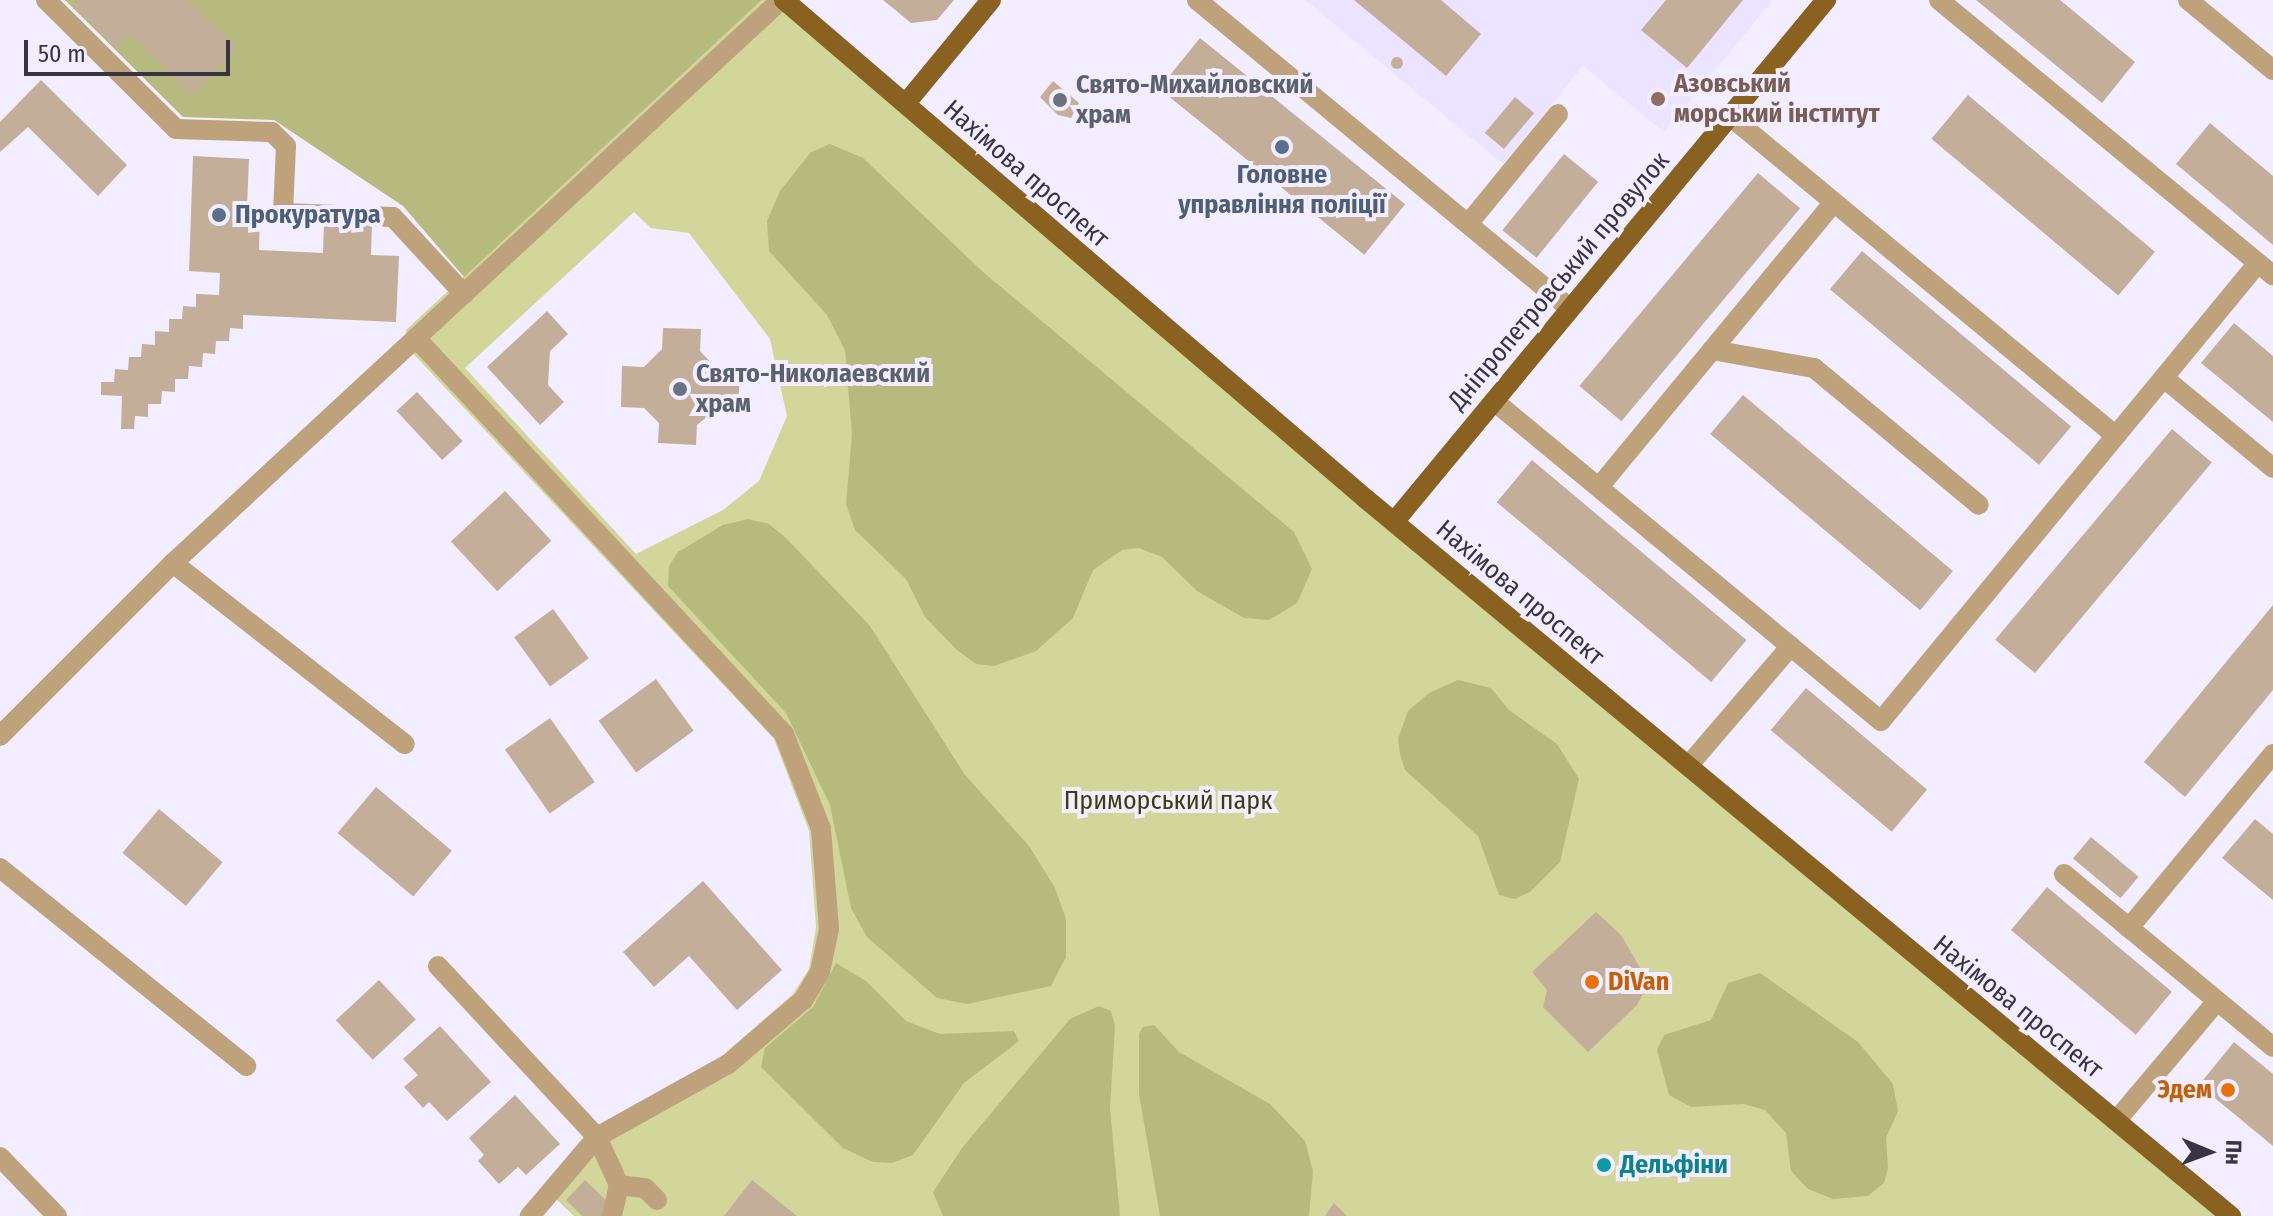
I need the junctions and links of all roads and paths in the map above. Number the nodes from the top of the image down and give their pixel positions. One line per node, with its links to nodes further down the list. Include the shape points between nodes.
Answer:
1 (46, 0): 15 (street, via 176,129 272,132 286,146 283,213 393,217)
2 (782, 0): 9 (main road, Нахімова проспект); 15 (street)
3 (991, 0): 9 (main road)
4 (1197, 0): 13 (street)
5 (1826, 0): 11 (main road, Дніпропетровський провулок)
6 (1939, 0): 14 (street)
7 (2188, 0): 8 (street)
8 (2273, 70)
9 (907, 102): 25 (main road, Нахімова проспект, via 1015,202)
10 (1558, 114): 13 (street)
11 (1730, 116): 12 (street); 16 (main road, Дніпропетровський провулок)
12 (1834, 202): 18 (street); 21 (street)
13 (1468, 224): 16 (street)
14 (2266, 269): 19 (street)
15 (464, 294): 17 (street)
16 (1570, 309): 20 (main road, Дніпропетровський провулок)
17 (416, 338): 26 (street); 40 (street, via 784,734 821,829 829,929 820,972 803,1000 728,1064)
18 (1712, 350): 23 (street); 24 (street, via 1814,368)
19 (2164, 378): 21 (street); 22 (street)
20 (1494, 401): 23 (street); 25 (main road, Дніпропетровський провулок)
21 (2116, 436): 27 (street, via 1881,721)
22 (2273, 468)
23 (1599, 487): 27 (street)
24 (1979, 505)
25 (1394, 522): 30 (main road, Нахімова проспект)
26 (173, 563): 28 (street); 29 (street)
27 (1791, 646): 30 (street)
28 (0, 736)
29 (405, 744)
30 (1688, 766): 39 (main road, Нахімова проспект)
31 (2269, 768): 34 (street)
32 (0, 868): 38 (street)
33 (2064, 874): 34 (street)
34 (2129, 928): 36 (street)
35 (438, 966): 40 (street)
36 (2217, 1001): 37 (street); 39 (street)
37 (2273, 1047)
38 (246, 1066)
39 (2116, 1121): 47 (main road, Нахімова проспект)
40 (597, 1137): 42 (street); 45 (street)
41 (0, 1157): 44 (street)
42 (619, 1185): 43 (street, via 645,1188); 46 (street)
43 (657, 1200)
44 (57, 1216)
45 (530, 1216)
46 (612, 1216)
47 (2231, 1216)

